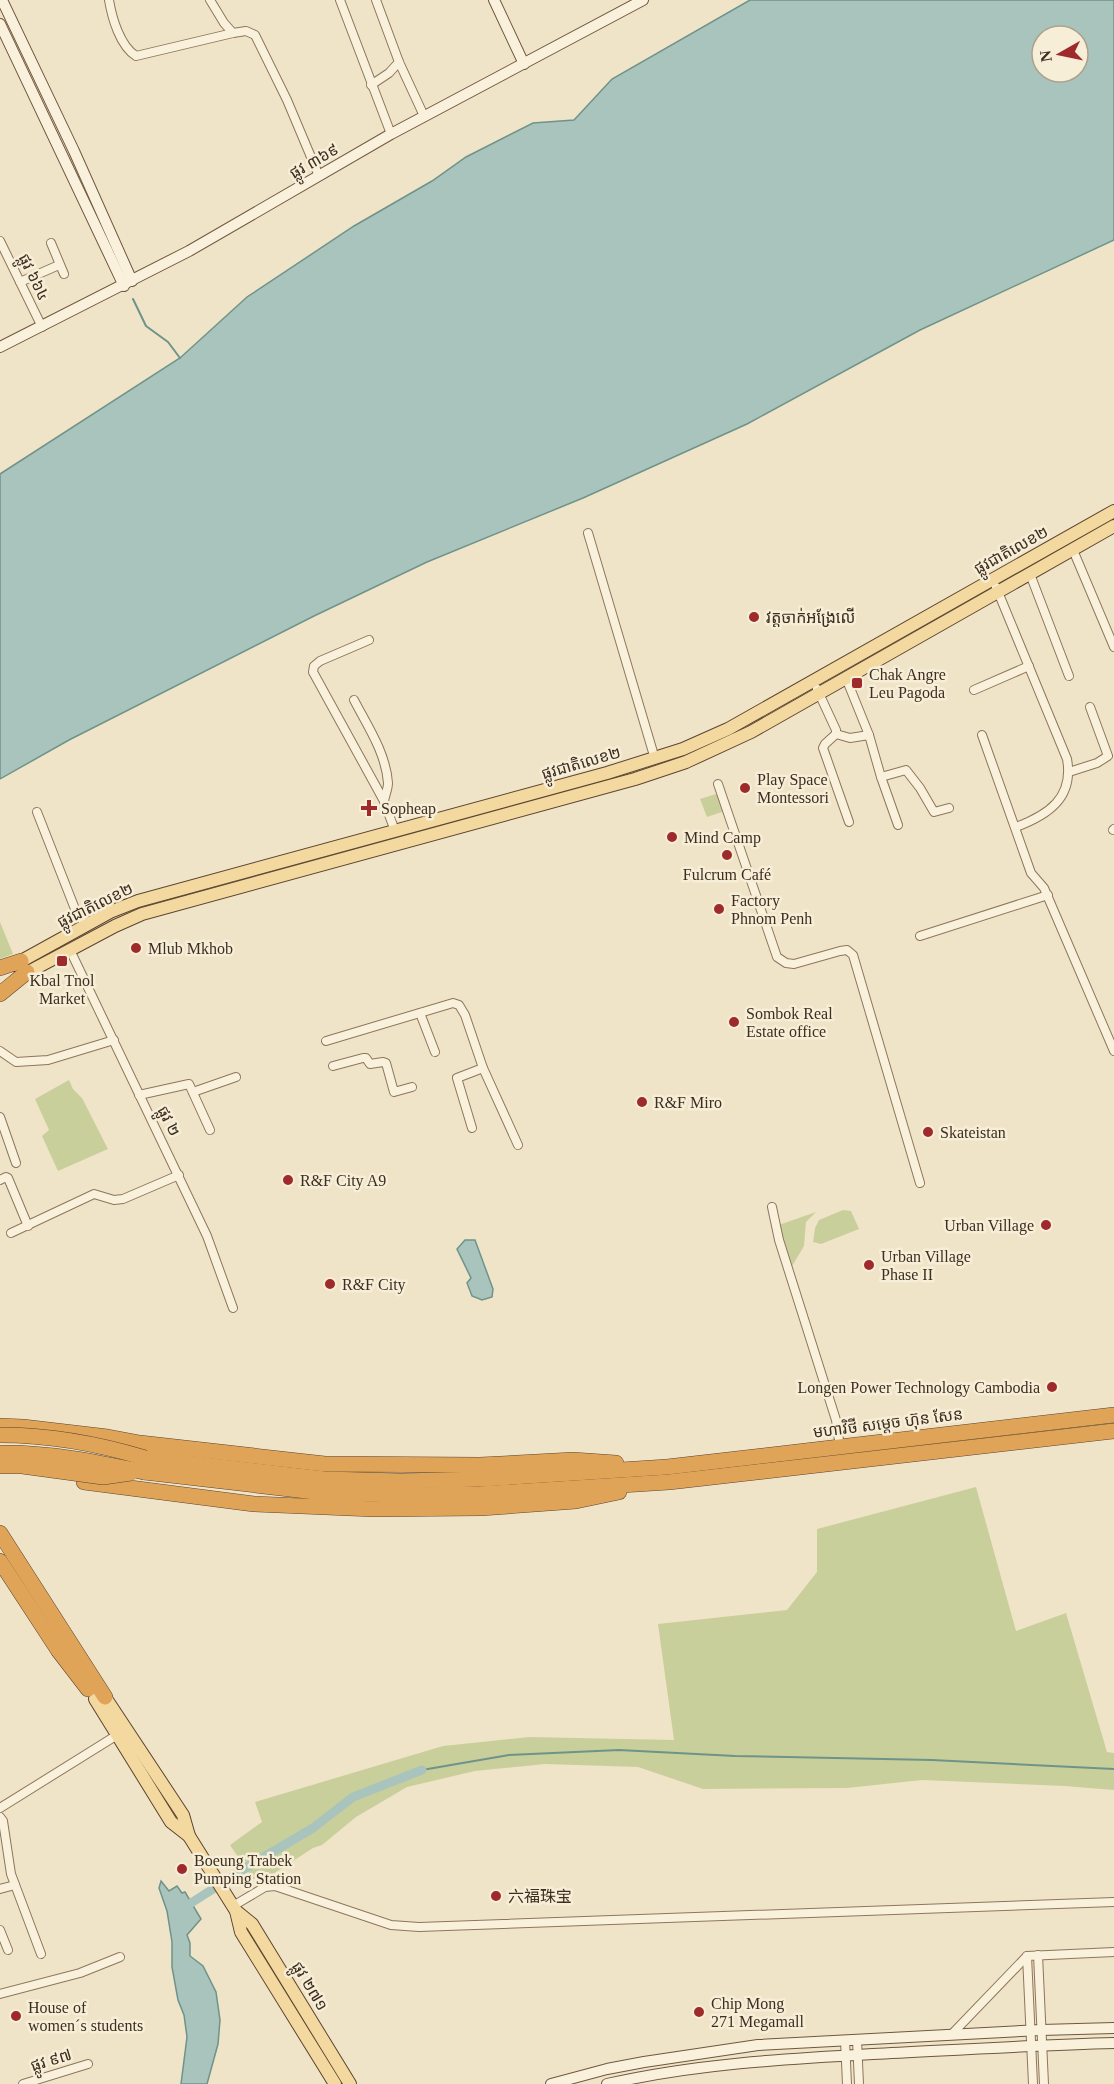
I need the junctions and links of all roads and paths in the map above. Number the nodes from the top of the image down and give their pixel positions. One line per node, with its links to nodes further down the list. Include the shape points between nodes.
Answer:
1 (3, 0): 21 (street, via 74,151)
2 (109, 0): 9 (street, via 125,45 135,56)
3 (210, 0): 9 (street)
4 (340, 0): 12 (street)
5 (376, 0): 10 (street)
6 (494, 0): 11 (street)
7 (643, 0): 11 (street, ផ្លូវ ៣៦៩)
8 (0, 24): 21 (street)
9 (233, 33): 15 (street, via 246,31 255,35)
10 (399, 63): 12 (street); 13 (street)
11 (524, 64): 13 (street, ផ្លូវ ៣៦៩)
12 (371, 85): 14 (street)
13 (424, 116): 14 (street, ផ្លូវ ៣៦៩)
14 (391, 134): 15 (street, ផ្លូវ ៣៦៩)
15 (319, 176): 21 (street, ផ្លូវ ៣៦៩)
16 (51, 243): 18 (street)
17 (1, 247): 20 (street, ផ្លូវ ៦៦៤)
18 (59, 265): 19 (street); 20 (street)
19 (64, 274)
20 (20, 282): 22 (street, ផ្លូវ ៦៦៤)
21 (128, 283): 22 (street, ផ្លូវ ៣៦៩)
22 (42, 327): 23 (street, ផ្លូវ ៣៦៩)
23 (0, 347)
24 (1114, 511): 29 (main road, ផ្លូវជាតិលេខ២)
25 (1114, 526): 27 (main road, ផ្លូវជាតិលេខ២)
26 (588, 533): 44 (street)
27 (1073, 550): 28 (main road, ផ្លូវជាតិលេខ២); 32 (street)
28 (1030, 574): 30 (main road, ផ្លូវជាតិលេខ២); 34 (street)
29 (992, 580): 30 (street); 36 (main road, ផ្លូវជាតិលេខ២)
30 (998, 591): 33 (street); 35 (main road, ផ្លូវជាតិលេខ២)
31 (369, 640): 49 (street, via 320,661 313,672)
32 (1114, 647)
33 (1029, 666): 37 (street); 45 (street)
34 (1069, 676)
35 (846, 678): 38 (main road, ផ្លូវជាតិលេខ២); 42 (street)
36 (813, 681): 38 (street); 44 (main road, ផ្លូវជាតិលេខ២, via 728,729)
37 (974, 690)
38 (819, 693): 41 (street); 47 (main road, ផ្លូវជាតិលេខ២, via 708,753 659,771)
39 (354, 700): 49 (street, via 385,767 388,785)
40 (1090, 707): 45 (street, via 1108,756)
41 (836, 734): 42 (street, via 850,738); 53 (street, via 824,748)
42 (869, 735): 46 (street)
43 (982, 735): 55 (street)
44 (655, 759): 47 (main road, ផ្លូវជាតិលេខ២)
45 (1069, 772): 55 (street, via 1061,797 1049,812)
46 (881, 777): 50 (street, via 906,770 934,812); 54 (street)
47 (609, 779): 52 (main road, ផ្លូវជាតិលេខ២)
48 (718, 784): 85 (street, via 777,957 794,964 840,951 847,950 853,955)
49 (384, 801): 56 (street)
50 (949, 808)
51 (37, 812): 58 (street, via 75,909)
52 (469, 818): 56 (main road, ផ្លូវជាតិលេខ២); 60 (main road, ផ្លូវជាតិលេខ២, via 142,914)
53 (849, 822)
54 (898, 825)
55 (1016, 827): 57 (street, via 1031,873)
56 (395, 831): 58 (main road, ផ្លូវជាតិលេខ២, via 138,901)
57 (1048, 896): 59 (street); 70 (street)
58 (87, 926): 61 (main road, ផ្លូវជាតិលេខ២)
59 (920, 936)
60 (70, 950): 61 (main road, ផ្លូវជាតិលេខ២); 67 (street, ផ្លូវ ២)
61 (24, 967): 62 (highway); 63 (main road); 64 (main road); 65 (highway)
62 (0, 968)
63 (0, 973)
64 (0, 988)
65 (0, 994)
66 (420, 1013): 68 (street); 71 (street); 73 (street, via 453,1003 459,1005)
67 (114, 1040): 69 (street, via 48,1060 16,1062); 77 (street, ផ្លូវ ២)
68 (326, 1041)
69 (0, 1051)
70 (1114, 1051)
71 (435, 1052)
72 (333, 1066): 75 (street, via 366,1058 370,1064 383,1062 394,1092)
73 (483, 1068): 79 (street, via 457,1077); 81 (street)
74 (236, 1077): 76 (street)
75 (412, 1087)
76 (193, 1092): 77 (street, via 189,1084); 80 (street)
77 (139, 1095): 83 (street, ផ្លូវ ២)
78 (0, 1117): 82 (street)
79 (472, 1128)
80 (210, 1130)
81 (518, 1144)
82 (16, 1163)
83 (179, 1175): 87 (street, via 123,1199 94,1194); 89 (street, ផ្លូវ ២)
84 (0, 1180): 87 (street, via 8,1178)
85 (920, 1183)
86 (772, 1207): 95 (street, via 836,1420)
87 (28, 1226): 88 (street)
88 (11, 1233)
89 (233, 1308)
90 (1114, 1415): 95 (highway, មហាវិថី សម្តេច ហ៊ុន សែន)
91 (0, 1426): 99 (highway, via 101,1436)
92 (1114, 1431): 101 (highway, មហាវិថី សម្តេច ហ៊ុន សែន)
93 (0, 1435): 99 (highway, bridge, via 106,1446)
94 (0, 1443): 99 (highway, bridge)
95 (840, 1447): 101 (highway, មហាវិថី សម្តេច ហ៊ុន សែន)
96 (0, 1453): 99 (highway, bridge)
97 (0, 1459): 99 (highway, via 104,1471)
98 (0, 1466): 99 (highway, bridge, via 103,1477)
99 (140, 1468): 100 (highway); 102 (highway, via 300,1462 480,1466); 103 (highway)
100 (0, 1474)
101 (668, 1474): 102 (highway); 102 (highway, via 573,1460)
102 (539, 1483): 103 (highway, via 401,1481); 103 (highway, via 402,1510)
103 (298, 1491)
104 (0, 1533): 108 (highway)
105 (0, 1548): 107 (highway, via 64,1645)
106 (0, 1561): 107 (highway, via 58,1650)
107 (79, 1675): 108 (highway)
108 (100, 1698): 109 (main road, ផ្លូវ ២៧១)
109 (121, 1732): 110 (street); 115 (main road, ផ្លូវ ២៧១, via 183,1815 189,1836)
110 (0, 1808)
111 (0, 1817): 112 (street)
112 (15, 1885): 113 (street); 119 (street)
113 (0, 1889)
114 (1114, 1902): 115 (street, via 419,1927 391,1925 274,1886 265,1887)
115 (233, 1906): 138 (main road, ផ្លូវ ២៧១, via 241,1932); 139 (main road, ផ្លូវ ២៧១, via 252,1924)
116 (0, 1930): 117 (street)
117 (8, 1950)
118 (1114, 1952): 120 (street)
119 (41, 1954)
120 (1038, 1955): 121 (street); 125 (street)
121 (1027, 1956): 126 (street); 127 (street)
122 (120, 1957): 123 (street, via 80,1973)
123 (0, 1994)
124 (1114, 2028): 125 (street)
125 (1041, 2030): 126 (street); 131 (street)
126 (1029, 2031): 127 (street); 131 (street)
127 (951, 2035): 129 (street)
128 (845, 2040): 129 (street); 133 (street); 134 (street, via 758,2045)
129 (857, 2040): 132 (street)
130 (1114, 2043): 131 (street)
131 (1036, 2046): 132 (street); 144 (street); 145 (street)
132 (858, 2055): 133 (street); 143 (street)
133 (845, 2056): 136 (street, via 760,2060); 142 (street)
134 (644, 2062): 136 (street); 140 (street)
135 (88, 2064): 137 (street, ផ្លូវ ៩៧)
136 (646, 2076): 141 (street)
137 (23, 2084)
138 (335, 2084)
139 (350, 2084)
140 (551, 2084)
141 (608, 2084)
142 (847, 2084)
143 (860, 2084)
144 (1033, 2084)
145 (1044, 2084)

